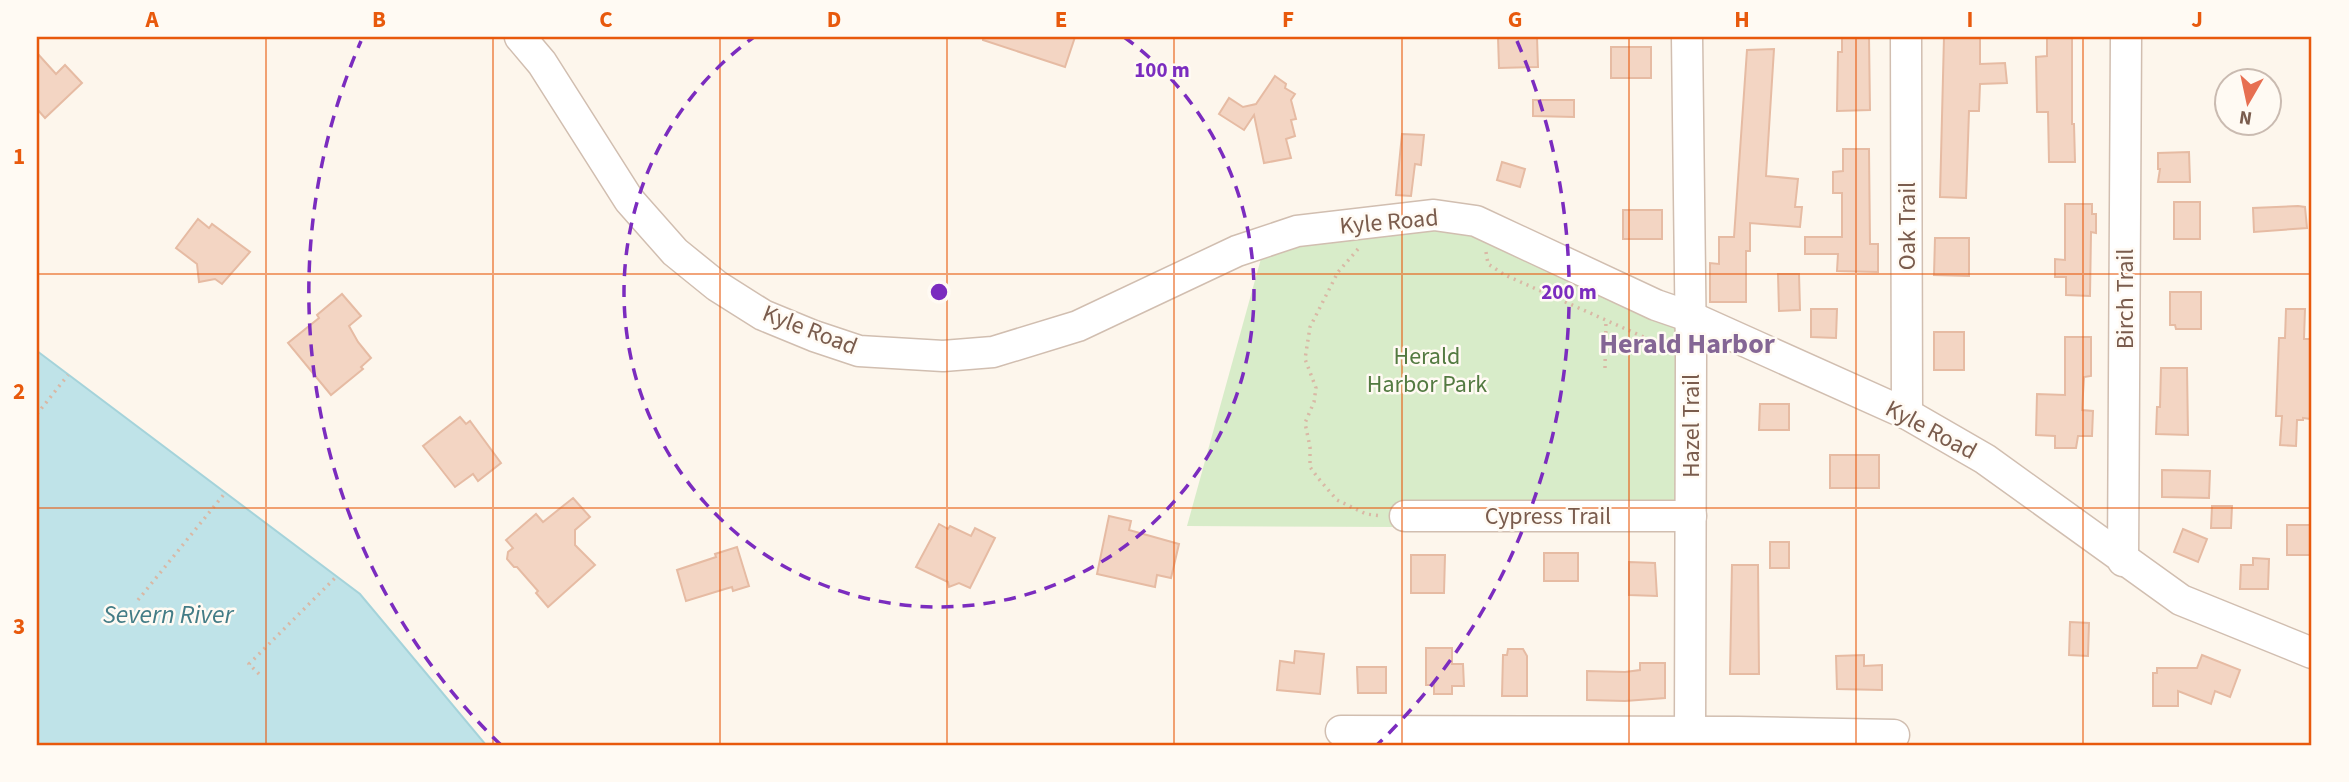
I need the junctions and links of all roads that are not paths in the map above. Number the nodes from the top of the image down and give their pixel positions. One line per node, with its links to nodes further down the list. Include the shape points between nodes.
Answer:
1 (520, 37): 5 (street, Kyle Road, via 629,200 675,252 763,315 859,351 943,356 993,352 1077,326 1237,251 1297,231 1434,215 1476,221)
2 (1687, 37): 5 (street, Hazel Trail)
3 (1906, 37): 6 (street, Oak Trail)
4 (2126, 37): 9 (street, Birch Trail)
5 (1691, 317): 6 (street, Kyle Road); 8 (street, Hazel Trail)
6 (1907, 414): 9 (street, Kyle Road, via 1985,459)
7 (1405, 516): 8 (street, Cypress Trail)
8 (1691, 516): 12 (street, Hazel Trail)
9 (2123, 561): 10 (street, Kyle Road, via 2181,600)
10 (2312, 653)
11 (1341, 731): 12 (street)
12 (1690, 732): 13 (street)
13 (1894, 735)

